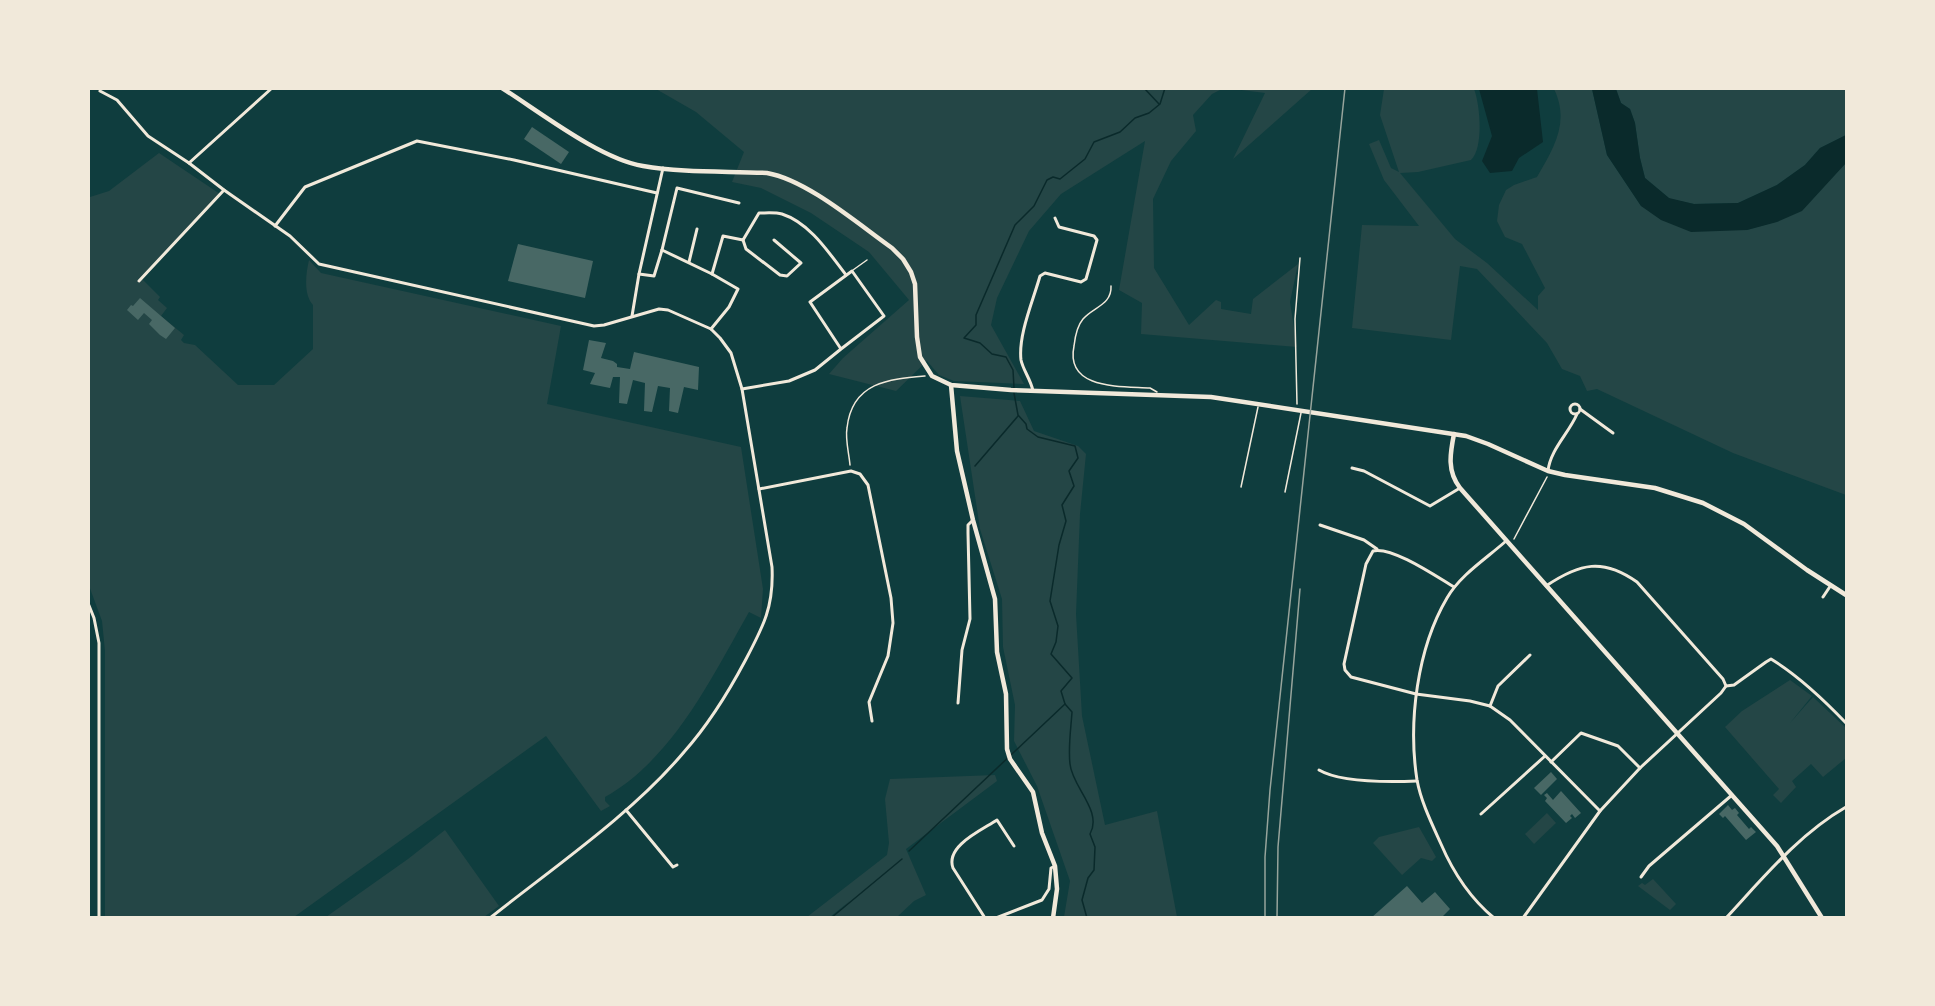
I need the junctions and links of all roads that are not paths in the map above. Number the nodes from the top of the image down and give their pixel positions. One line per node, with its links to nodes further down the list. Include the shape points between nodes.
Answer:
1 (272, 88): 4 (street)
2 (502, 88): 5 (street, via 594,147 630,163)
3 (100, 91): 4 (street, via 117,100 148,136)
4 (189, 163): 6 (street)
5 (663, 168): 7 (street); 26 (street, via 780,175 804,186 892,248 915,284 920,357 932,376)
6 (224, 190): 10 (street); 21 (street)
7 (657, 193): 10 (street, via 417,141 305,187); 18 (street)
8 (739, 203): 14 (street, via 677,188)
9 (1055, 218): 28 (street, via 1059,227 1097,240 1086,279 1081,282 1045,273 1040,276 1021,345 1022,363)
10 (275, 226): 23 (street, via 319,264 594,326)
11 (698, 230): 16 (street)
12 (743, 240): 13 (street, via 746,249 780,275 787,276 801,263); 19 (street, via 723,236); 20 (street, via 759,213 782,214 814,236)
13 (774, 240)
14 (662, 250): 16 (street); 18 (street, via 654,276)
15 (867, 260): 17 (lane)
16 (689, 262): 19 (street)
17 (852, 271): 20 (street); 25 (street, via 884,316)
18 (639, 274): 23 (street)
19 (712, 274): 24 (street, via 738,289)
20 (846, 275): 25 (street, via 810,302)
21 (139, 281)
22 (1112, 286): 29 (lane, via 1105,304 1078,326 1072,352 1075,363 1088,381 1150,388)
23 (632, 316): 24 (street, via 668,310)
24 (711, 329): 27 (street, via 731,353)
25 (841, 349): 27 (street, via 815,370 789,381)
26 (951, 385): 28 (street); 42 (street, via 957,451)
27 (742, 389): 40 (street)
28 (1033, 391): 29 (street)
29 (1159, 395): 30 (street)
30 (1259, 403): 32 (street); 38 (lane)
31 (1580, 409): 33 (street); 33 (street, via 1576,404 1570,407); 34 (street)
32 (1299, 412): 35 (street); 41 (lane)
33 (1577, 414): 37 (street, via 1549,462)
34 (1613, 433)
35 (1454, 434): 37 (street, via 1488,444); 39 (street, via 1450,465)
36 (1352, 468): 39 (street, via 1430,506)
37 (1548, 471): 46 (street, via 1655,488 1704,503 1744,524)
38 (1241, 487)
39 (1460, 488): 44 (street)
40 (759, 489): 57 (street, via 851,471 860,474 868,485 893,622 888,656 869,702); 67 (street, via 772,567 770,604 764,625 708,722 685,752)
41 (1286, 492)
42 (973, 520): 55 (street, via 968,525 970,619 962,650); 73 (street, via 995,599 997,652 1006,694 1007,749 1033,792 1042,833)
43 (1320, 525): 45 (street, via 1364,540)
44 (1506, 541): 47 (street); 48 (street)
45 (1377, 549): 48 (street, via 1411,562); 54 (street, via 1366,564 1345,670 1351,677)
46 (1831, 585): 49 (street); 50 (street)
47 (1546, 586): 53 (street, via 1582,568 1621,571 1637,582); 59 (street)
48 (1454, 587): 54 (street, via 1426,648)
49 (1846, 595)
50 (1823, 597)
51 (88, 603): 75 (street, via 99,643)
52 (1530, 655): 56 (street, via 1498,686)
53 (1726, 686): 58 (street, via 1734,685 1771,659); 59 (street)
54 (1416, 694): 56 (street); 64 (street)
55 (958, 703)
56 (1490, 706): 60 (street, via 1510,720)
57 (872, 721)
58 (1846, 723)
59 (1677, 734): 62 (street); 65 (street)
60 (1545, 756): 61 (street); 69 (street)
61 (1551, 762): 62 (street, via 1581,733 1618,746); 68 (street)
62 (1640, 768): 68 (street)
63 (1319, 770): 64 (street, via 1328,776)
64 (1417, 781): 80 (street, via 1446,858 1467,891)
65 (1732, 795): 71 (street); 74 (street)
66 (1846, 807): 71 (street)
67 (626, 810): 72 (street, via 673,867); 76 (street)
68 (1600, 811): 81 (street)
69 (1481, 814)
70 (1014, 846): 77 (street, via 997,820 953,853 953,868)
71 (1784, 857): 82 (street); 83 (street)
72 (677, 865)
73 (1055, 866): 78 (street, via 1051,868 1048,893 1042,900); 79 (street, via 1058,889)
74 (1641, 877)
75 (99, 918)
76 (490, 918)
77 (984, 918)
78 (996, 918)
79 (1053, 918)
80 (1494, 918)
81 (1523, 918)
82 (1726, 918)
83 (1822, 918)

